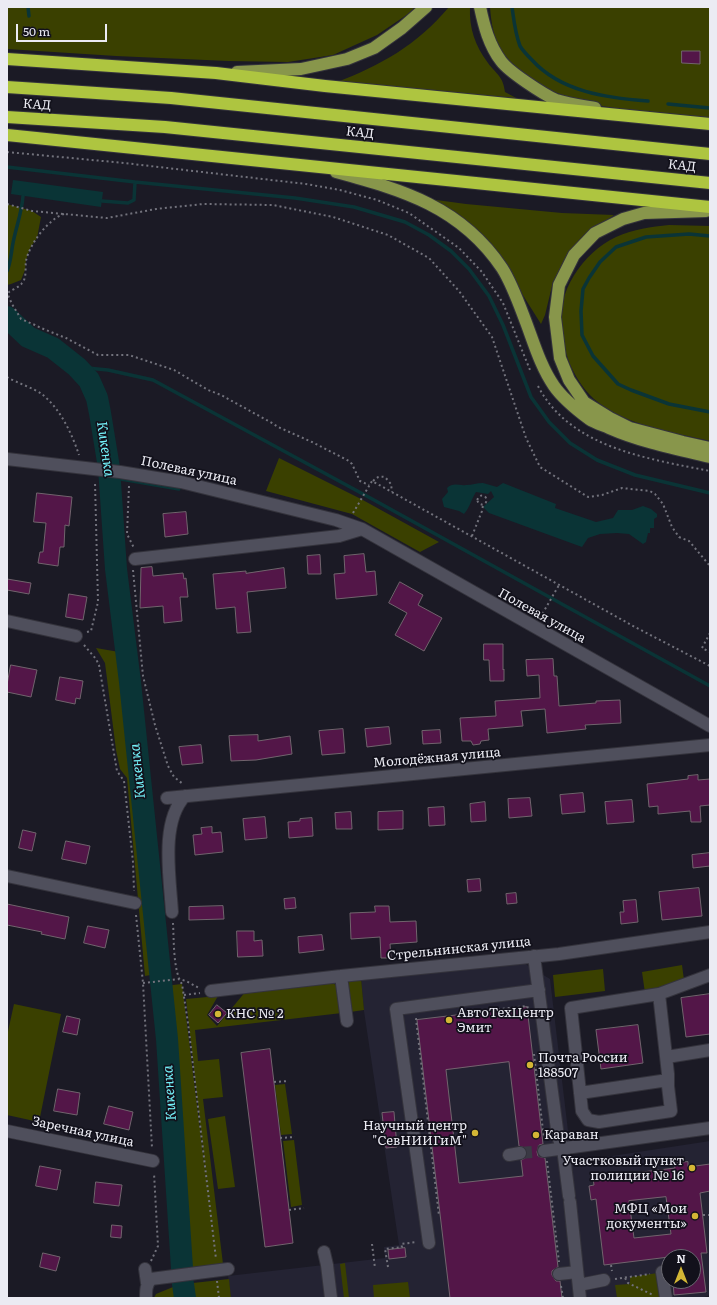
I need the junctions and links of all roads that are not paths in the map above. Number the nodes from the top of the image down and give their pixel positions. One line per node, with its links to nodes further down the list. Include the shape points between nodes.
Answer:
1 (426, 7): 4 (main road, via 374,48 347,59 301,69)
2 (480, 7): 6 (main road, via 485,28 501,62 520,78 556,100)
3 (7, 59): 4 (highway)
4 (216, 73): 6 (highway, via 325,86)
5 (7, 87): 10 (highway, КАД, via 171,98)
6 (643, 116): 8 (highway)
7 (7, 117): 12 (highway, КАД, via 165,127)
8 (710, 124)
9 (7, 135): 11 (highway)
10 (710, 154)
11 (314, 166): 13 (highway); 16 (main road, via 360,178 427,202 457,220 485,245 503,269 554,387 591,421 646,442)
12 (710, 183)
13 (710, 207)
14 (710, 211): 15 (main road, via 644,213 623,219 595,233 574,255 558,285 555,317 560,358 569,380 584,402 630,428)
15 (710, 448)
16 (710, 457)
17 (7, 459): 18 (street, Полевая улица, via 93,471 120,472 180,482 336,520)
18 (362, 529): 19 (street, via 339,536); 22 (street, Полевая улица)
19 (135, 559)
20 (7, 621): 21 (street)
21 (81, 637)
22 (710, 726)
23 (709, 746): 24 (street, Молодёжная улица)
24 (185, 796): 25 (street, Молодёжная улица); 28 (street, via 173,817 169,835)
25 (168, 798)
26 (7, 876): 27 (street)
27 (135, 903)
28 (172, 912)
29 (710, 932): 30 (street, Стрельнинская улица)
30 (534, 956): 32 (street, Стрельнинская улица); 33 (street)
31 (710, 975): 35 (street)
32 (341, 976): 34 (street, Стрельнинская улица); 36 (street)
33 (539, 990): 43 (street, via 558,1136); 46 (street, via 396,1008)
34 (209, 991)
35 (659, 994): 38 (street); 40 (street, via 571,1008)
36 (347, 1021)
37 (710, 1050): 38 (street)
38 (666, 1057): 39 (street)
39 (668, 1080): 40 (street); 40 (street, via 671,1111 599,1122 588,1120 582,1110)
40 (580, 1093)
41 (7, 1131): 45 (street, Заречная улица)
42 (710, 1131): 43 (street)
43 (562, 1149): 44 (street); 50 (street)
44 (544, 1151)
45 (152, 1161)
46 (424, 1242)
47 (324, 1252): 55 (street)
48 (559, 1270): 50 (street)
49 (220, 1271): 54 (street, via 151,1277 146,1289)
50 (577, 1272): 53 (street)
51 (657, 1273): 57 (street)
52 (604, 1280): 53 (street)
53 (579, 1285): 56 (street)
54 (146, 1298)
55 (331, 1298)
56 (580, 1298)
57 (666, 1298)

